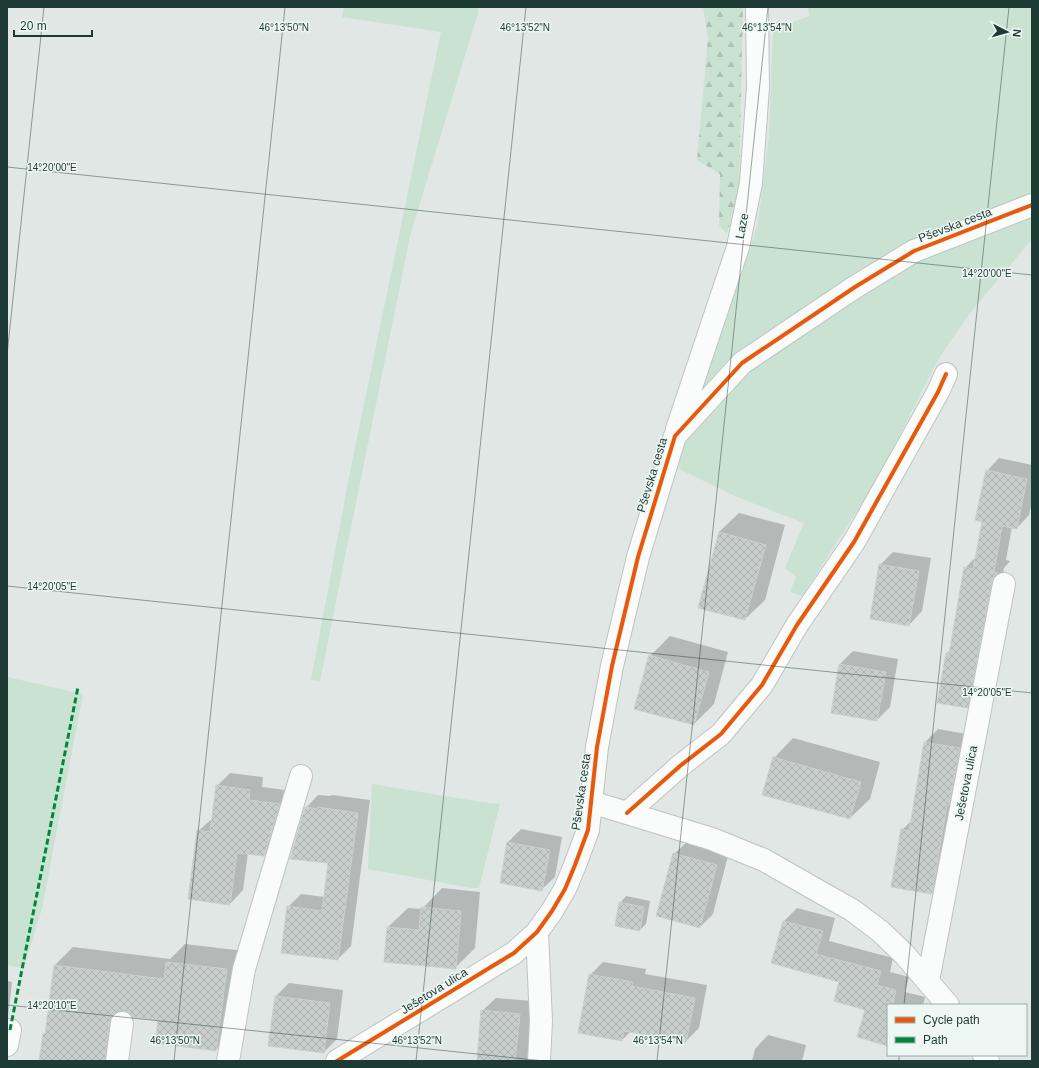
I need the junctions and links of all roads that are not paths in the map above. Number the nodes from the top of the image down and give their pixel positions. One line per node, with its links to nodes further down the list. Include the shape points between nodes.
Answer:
1 (757, 7): 4 (street, Laze, via 758,87 751,183 738,247)
2 (1032, 205): 4 (street, Pševska cesta, via 914,252 855,287 742,363)
3 (946, 374): 8 (street, via 854,542 762,684 721,734)
4 (675, 436): 7 (street, Pševska cesta, via 638,557 612,666 597,747)
5 (1004, 584): 10 (street, Ješetova ulica)
6 (301, 776): 14 (street, via 244,969)
7 (591, 802): 8 (street); 9 (street, Pševska cesta, via 588,830 575,866 565,889)
8 (627, 813): 10 (street, via 712,840 764,860 852,910 880,931)
9 (537, 932): 15 (street, Ješetova ulica, via 514,953); 16 (street, via 541,1021)
10 (928, 981): 11 (street)
11 (947, 1004)
12 (122, 1023): 13 (street)
13 (117, 1061)
14 (228, 1061)
15 (337, 1061)
16 (539, 1061)

